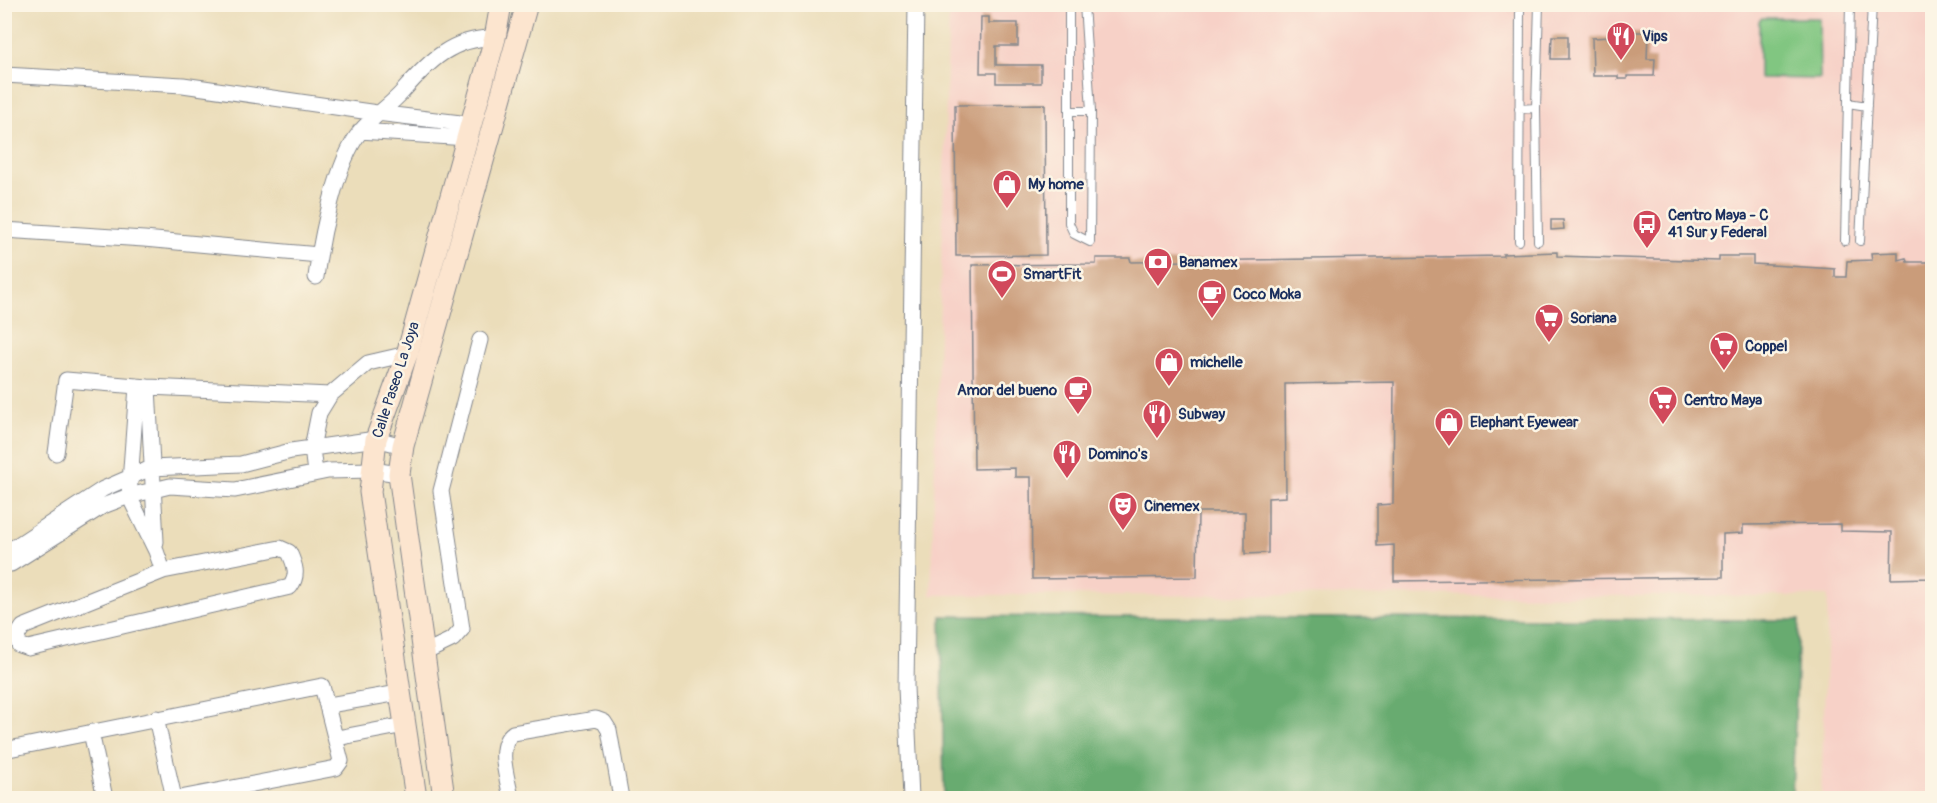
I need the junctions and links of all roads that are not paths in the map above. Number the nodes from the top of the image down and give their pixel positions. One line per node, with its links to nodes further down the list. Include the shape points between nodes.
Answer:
1 (501, 4): 10 (main road, Calle Paseo La Joya)
2 (527, 4): 33 (main road, Calle Paseo La Joya)
3 (916, 4): 61 (street, via 906,687)
4 (1069, 4): 16 (lane)
5 (1084, 4): 17 (lane)
6 (1520, 4): 15 (lane)
7 (1539, 4): 14 (lane)
8 (1850, 4): 12 (lane)
9 (1872, 4): 13 (lane)
10 (495, 38): 18 (street, via 456,44 434,58 394,101); 19 (main road, Calle Paseo La Joya)
11 (4, 75): 18 (street, via 183,85)
12 (1848, 104): 13 (lane); 24 (lane)
13 (1867, 106): 25 (lane)
14 (1536, 108): 15 (lane); 23 (lane)
15 (1519, 109): 22 (lane)
16 (1070, 111): 17 (lane); 17 (lane, via 1069,223 1074,234 1090,242)
17 (1091, 111)
18 (377, 113): 19 (street); 20 (street)
19 (468, 131): 20 (street); 29 (main road, Calle Paseo La Joya)
20 (360, 132): 26 (street, via 339,174)
21 (4, 230): 26 (street)
22 (1519, 241)
23 (1538, 241)
24 (1845, 241)
25 (1860, 241)
26 (319, 255): 27 (street)
27 (316, 277)
28 (480, 340): 46 (street, via 441,491 462,629 453,639)
29 (406, 354): 31 (street, via 368,363); 32 (main road, Calle Paseo La Joya)
30 (142, 387): 31 (street); 35 (street, via 66,380); 36 (street); 40 (street)
31 (330, 395): 34 (street, via 319,413)
32 (376, 439): 33 (street); 34 (street); 37 (main road, Calle Paseo La Joya)
33 (403, 446): 39 (main road, Calle Paseo La Joya)
34 (312, 447): 36 (street, via 241,464); 38 (street)
35 (56, 453)
36 (151, 468): 40 (street); 41 (street)
37 (372, 470): 38 (street); 39 (street); 47 (main road, Calle Paseo La Joya, via 370,492)
38 (315, 473): 41 (street, via 235,490 171,486)
39 (399, 474): 46 (main road, Calle Paseo La Joya)
40 (129, 478): 42 (street); 44 (street, via 103,489)
41 (151, 492): 42 (street); 43 (street)
42 (129, 496): 43 (street); 44 (street)
43 (156, 551): 45 (street)
44 (8, 556)
45 (163, 571): 45 (street, via 23,627 17,636 19,645 28,648 272,593 290,587 296,565 289,552 280,548)
46 (424, 652): 58 (main road, Calle Paseo La Joya)
47 (399, 693): 48 (street); 50 (main road, Calle Paseo La Joya)
48 (329, 705): 49 (street, via 325,690 319,685); 52 (street)
49 (156, 718): 51 (street); 55 (street)
50 (405, 725): 52 (street); 57 (main road, Calle Paseo La Joya)
51 (91, 732): 53 (street); 54 (street)
52 (337, 738): 56 (street, via 341,761 336,768)
53 (4, 750)
54 (105, 798)
55 (174, 798)
56 (180, 798)
57 (416, 798)
58 (444, 798)
59 (512, 798): 60 (street, via 503,746 506,738 596,719 609,730)
60 (621, 798)
61 (911, 798)

